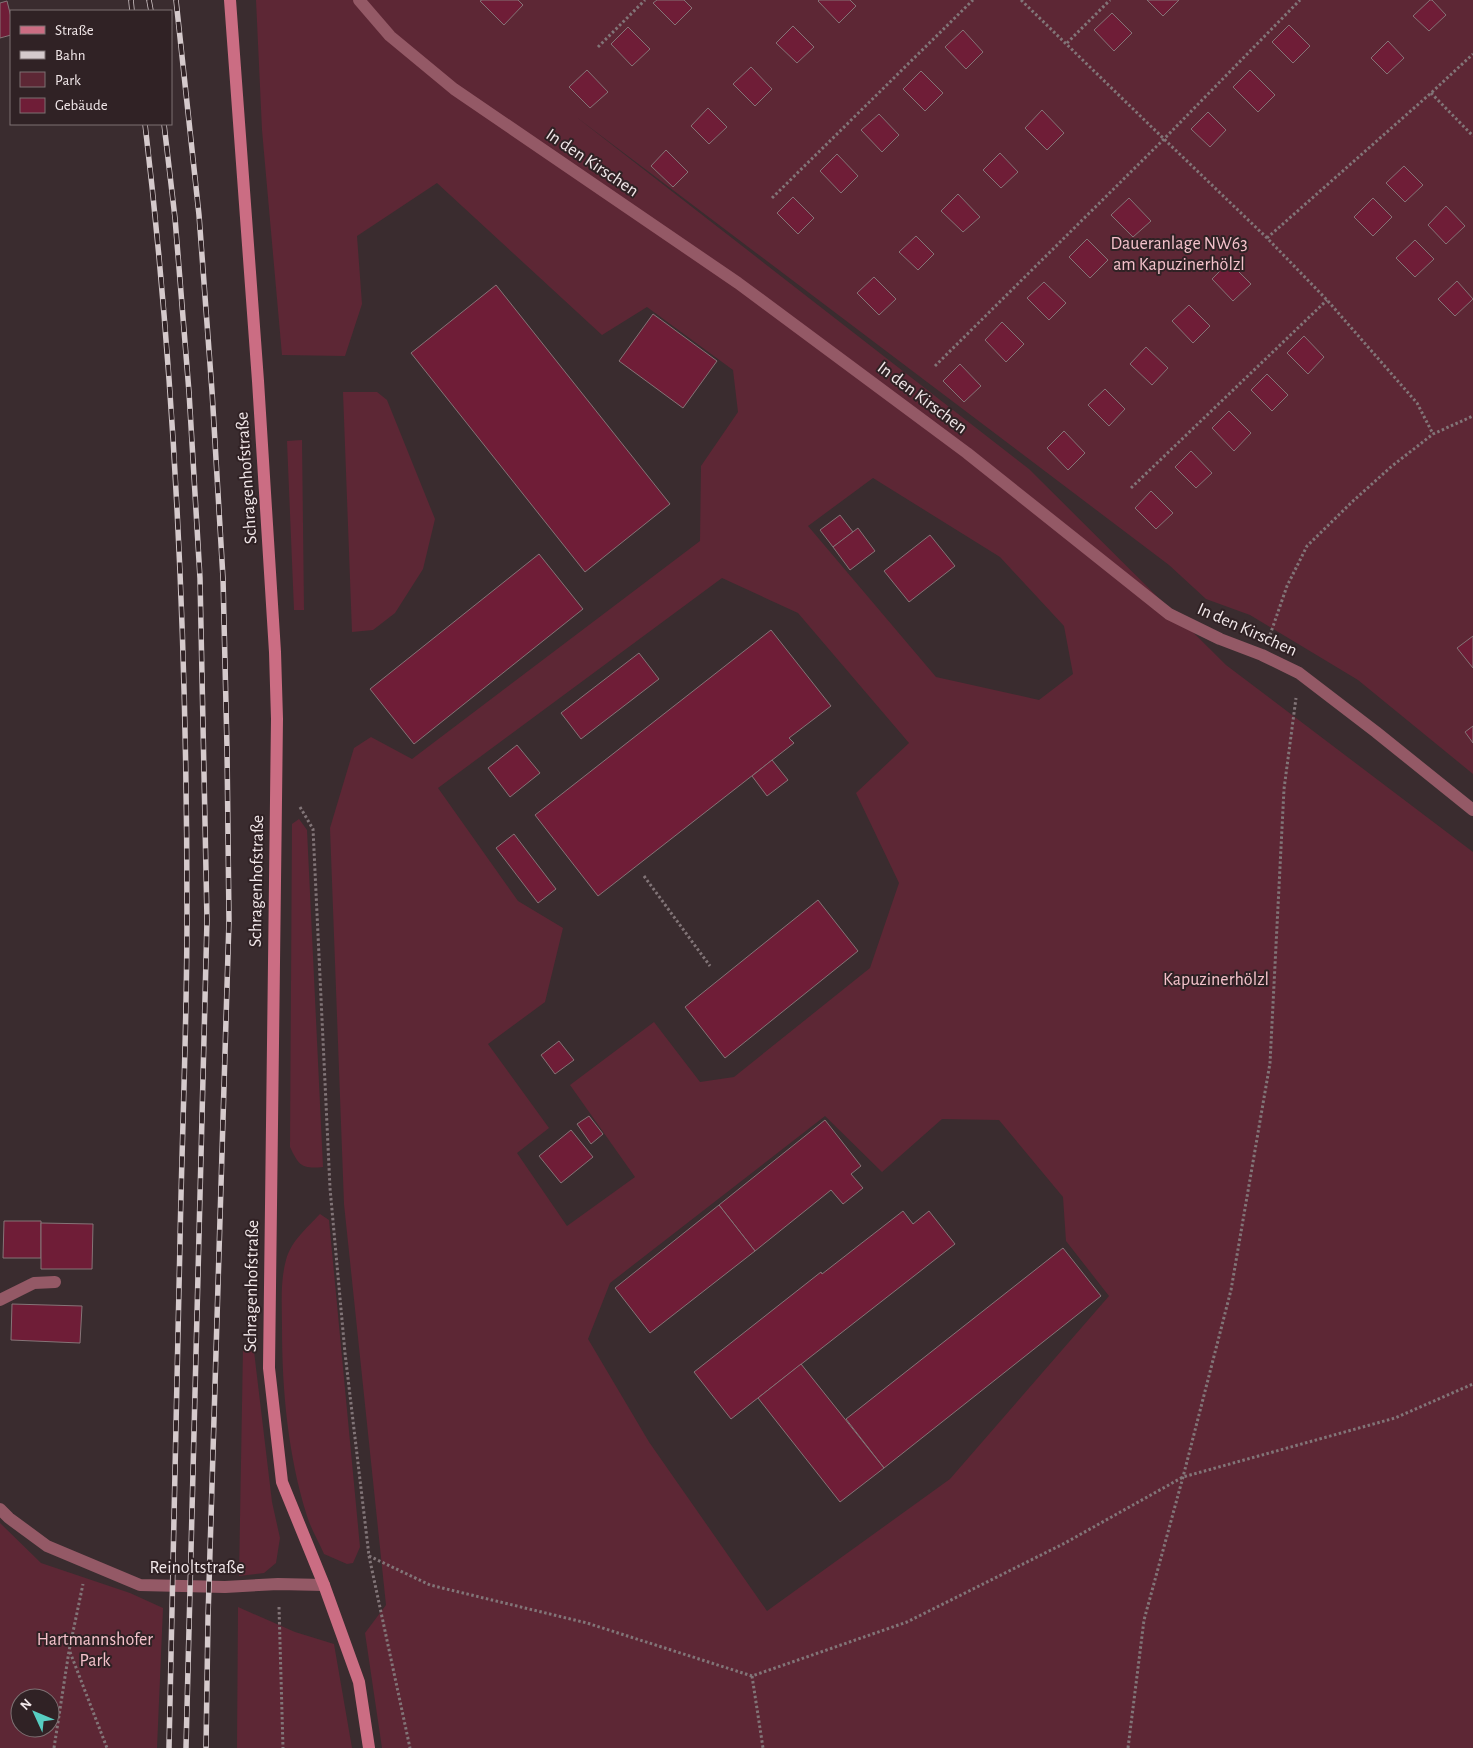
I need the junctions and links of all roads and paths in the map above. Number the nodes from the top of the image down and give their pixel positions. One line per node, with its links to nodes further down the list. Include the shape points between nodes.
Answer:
1 (230, 0): 35 (street, Schragenhofstraße, via 258,380 277,719 269,1368 282,1482)
2 (360, 0): 21 (street, In den Kirschen, via 390,36 454,89 738,284 966,453 1169,614)
3 (645, 0): 9 (path)
4 (973, 0): 14 (path)
5 (1022, 0): 8 (path)
6 (1110, 0): 8 (path)
7 (1300, 0): 13 (path)
8 (1067, 43): 13 (path)
9 (598, 47)
10 (1473, 54): 11 (path)
11 (1431, 93): 12 (path); 15 (path)
12 (1473, 136)
13 (1164, 140): 15 (path); 17 (path)
14 (772, 198)
15 (1267, 238): 16 (path)
16 (1327, 300): 19 (path, via 1417,402); 20 (path)
17 (935, 366)
18 (1473, 416): 19 (path)
19 (1433, 434): 21 (path, via 1392,466 1307,546 1286,586)
20 (1131, 488)
21 (1262, 655): 22 (street, In den Kirschen)
22 (1299, 673): 24 (street, In den Kirschen); 30 (path, via 1284,789 1270,1063 1231,1290)
23 (299, 805): 32 (path, via 313,829 330,1188)
24 (1473, 810)
25 (644, 876): 26 (path)
26 (710, 966)
27 (55, 1282): 28 (street, via 34,1284)
28 (0, 1300)
29 (1473, 1384): 30 (path, via 1396,1418)
30 (1183, 1478): 37 (path, via 1065,1543 907,1622); 44 (path, via 1144,1620)
31 (0, 1509): 33 (street, Reinoltstraße, via 48,1546)
32 (369, 1556): 37 (path, via 430,1585 587,1624); 42 (path)
33 (87, 1563): 34 (street, Reinoltstraße, via 140,1585 224,1587); 36 (path)
34 (278, 1584): 35 (street, Reinoltstraße); 40 (path)
35 (324, 1585): 41 (street, Schragenhofstraße, via 359,1682)
36 (69, 1651): 38 (path); 39 (path)
37 (752, 1676): 43 (path)
38 (54, 1748)
39 (106, 1748)
40 (283, 1748)
41 (369, 1748)
42 (410, 1748)
43 (764, 1748)
44 (1128, 1748)

